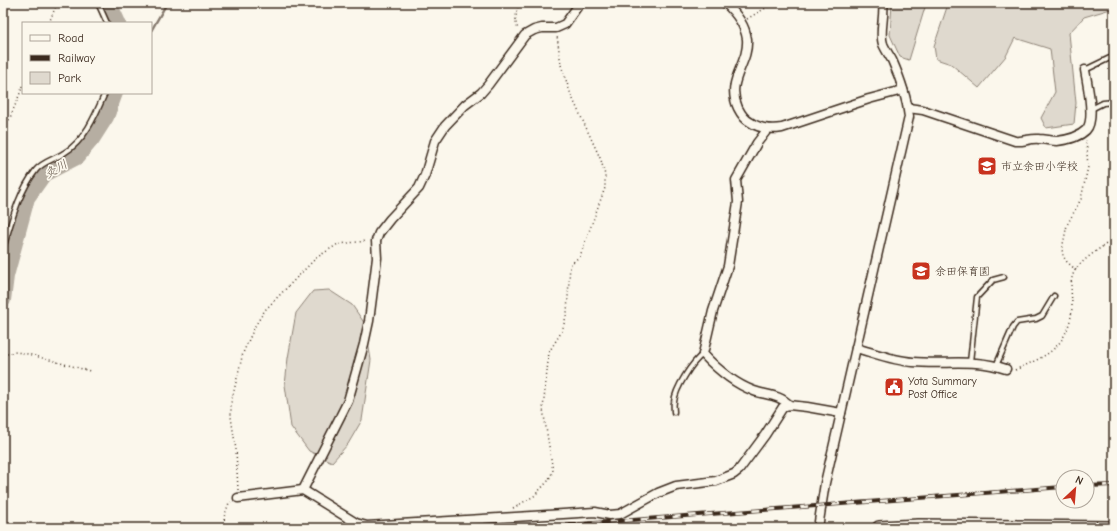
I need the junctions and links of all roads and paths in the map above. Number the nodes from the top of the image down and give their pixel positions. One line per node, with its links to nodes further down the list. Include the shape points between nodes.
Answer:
1 (57, 3): 8 (path)
2 (98, 3): 9 (lane)
3 (519, 3): 12 (path, via 516,21)
4 (580, 3): 11 (street, via 565,24)
5 (725, 3): 10 (street, via 735,12)
6 (774, 3): 10 (path)
7 (883, 3): 16 (street, via 883,43)
8 (49, 22)
9 (107, 22)
10 (740, 22): 21 (street, via 747,39 746,50 733,89 735,102 740,114 755,126)
11 (556, 28): 12 (street, via 534,30); 42 (path, via 561,65 571,95 601,160 605,188 580,256 570,265 567,313 562,331 549,352 543,410 553,471 548,481 534,496)
12 (525, 36): 25 (street, via 481,93 445,126 435,140 419,188 390,219)
13 (1114, 56): 14 (lane)
14 (1085, 70): 20 (street)
15 (22, 88): 23 (path)
16 (903, 90): 19 (street); 21 (street, via 782,128)
17 (105, 94): 26 (lane, via 84,134 66,152 37,169 26,185)
18 (1114, 102): 20 (lane)
19 (908, 108): 22 (street, via 923,110 1019,142 1040,139 1057,141 1072,138); 30 (street, via 909,117)
20 (1091, 109): 22 (street)
21 (767, 130): 31 (street, via 736,180 738,202 728,266 713,310)
22 (1086, 130): 27 (path, via 1088,167 1080,199 1066,225 1062,249 1067,262)
23 (3, 135)
24 (1114, 239): 27 (path, via 1093,253)
25 (376, 241): 40 (street, via 377,258 369,320 348,401); 41 (path, via 338,244 316,258 265,310 255,326 243,353 231,403)
26 (3, 249)
27 (1076, 270): 35 (path, via 1071,281 1071,317 1061,343 1039,359 1012,371)
28 (1004, 277): 33 (lane, via 993,280 977,297)
29 (1054, 296): 34 (lane, via 1042,316 1036,320 1017,322)
30 (856, 348): 33 (street, via 913,362); 39 (street)
31 (703, 354): 37 (street, via 724,373 744,386 781,398); 38 (lane, via 677,390)
32 (3, 355): 36 (path, via 24,353)
33 (970, 362): 34 (street)
34 (996, 366): 35 (street)
35 (1006, 369)
36 (90, 371)
37 (789, 405): 39 (street); 40 (street, via 783,407 766,435 734,474 716,481 676,486 620,514 594,512 367,526 356,523)
38 (674, 412)
39 (841, 413): 44 (street)
40 (303, 490): 41 (street)
41 (238, 498): 43 (path, via 229,503 224,517)
42 (510, 510)
43 (224, 528)
44 (818, 528)
45 (879, 528): 46 (main road)
46 (1114, 528)

